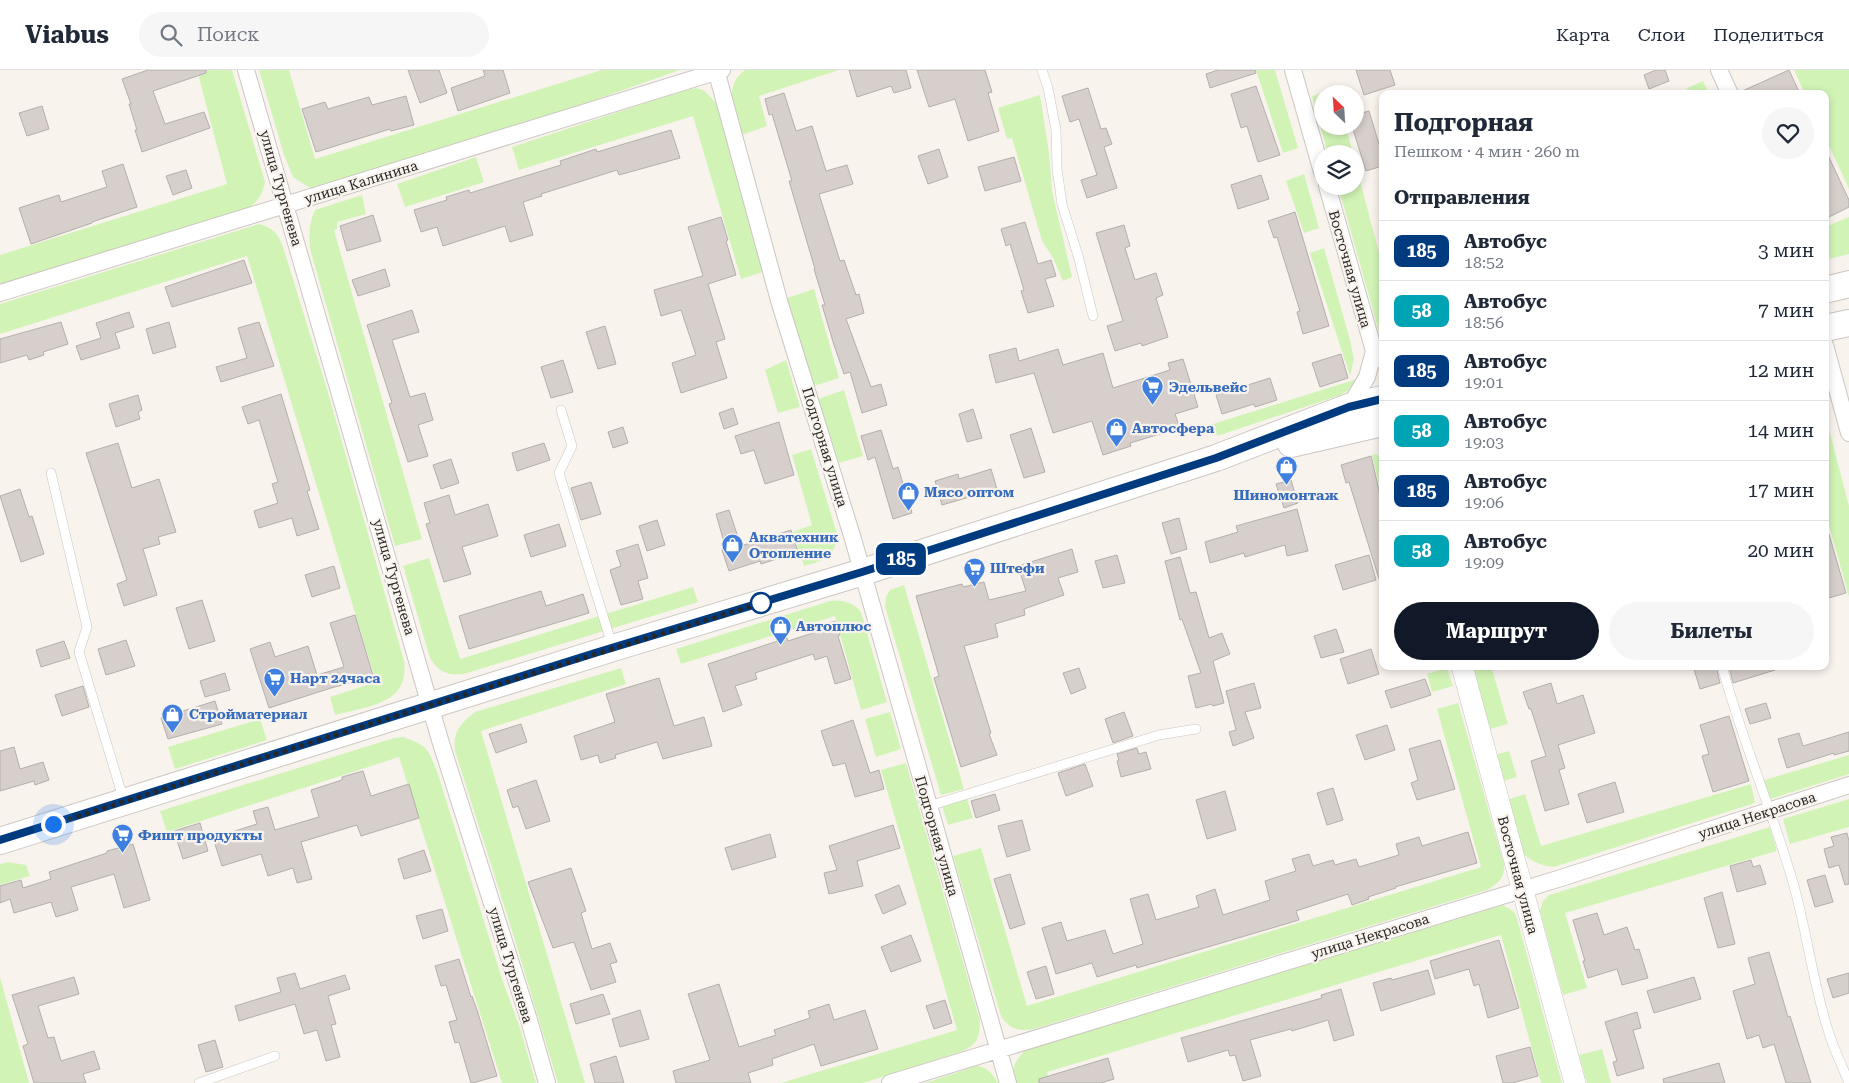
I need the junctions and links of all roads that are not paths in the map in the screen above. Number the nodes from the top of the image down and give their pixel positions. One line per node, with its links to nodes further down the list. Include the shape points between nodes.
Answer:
1 (246, 70): 9 (street, улица Тургенева)
2 (1042, 70): 13 (lane, via 1056,130 1062,204)
3 (1293, 70): 7 (street)
4 (1719, 70): 6 (street)
5 (718, 71): 9 (street, улица Калинина); 25 (street, Подгорная улица, via 780,304)
6 (1728, 90)
7 (1314, 145)
8 (1330, 195): 16 (street, Восточная улица)
9 (286, 206): 12 (street, улица Калинина); 29 (street, улица Тургенева)
10 (1849, 284): 11 (main road)
11 (1829, 289)
12 (0, 293)
13 (1094, 316)
14 (1849, 323): 15 (main road)
15 (1829, 327)
16 (1378, 356): 20 (street)
17 (1829, 360): 23 (street)
18 (1379, 401): 20 (main road)
19 (561, 410): 26 (lane, via 572,446 559,473)
20 (1353, 418): 21 (main road); 22 (street); 25 (main road, via 1216,458)
21 (1379, 422)
22 (1379, 430)
23 (1849, 432)
24 (51, 473): 32 (lane, via 87,627 79,652)
25 (862, 572): 26 (main road); 33 (street, Подгорная улица)
26 (613, 648): 29 (main road)
27 (1463, 670): 36 (street, Восточная улица)
28 (1723, 670): 34 (lane)
29 (430, 705): 32 (main road); 40 (street, улица Тургенева)
30 (1196, 729): 33 (lane, via 1159,735)
31 (1849, 785): 34 (street, улица Некрасова)
32 (124, 803): 35 (main road)
33 (929, 806): 37 (street, Подгорная улица)
34 (1770, 811): 36 (street, улица Некрасова); 44 (lane, via 1794,888 1828,1030)
35 (0, 840)
36 (1523, 890): 37 (street, улица Некрасова); 43 (street, Восточная улица)
37 (998, 1049): 41 (street, улица Некрасова); 42 (street, Подгорная улица)
38 (275, 1056): 39 (lane)
39 (199, 1083)
40 (546, 1083)
41 (890, 1083)
42 (1008, 1083)
43 (1574, 1083)
44 (1848, 1083)

